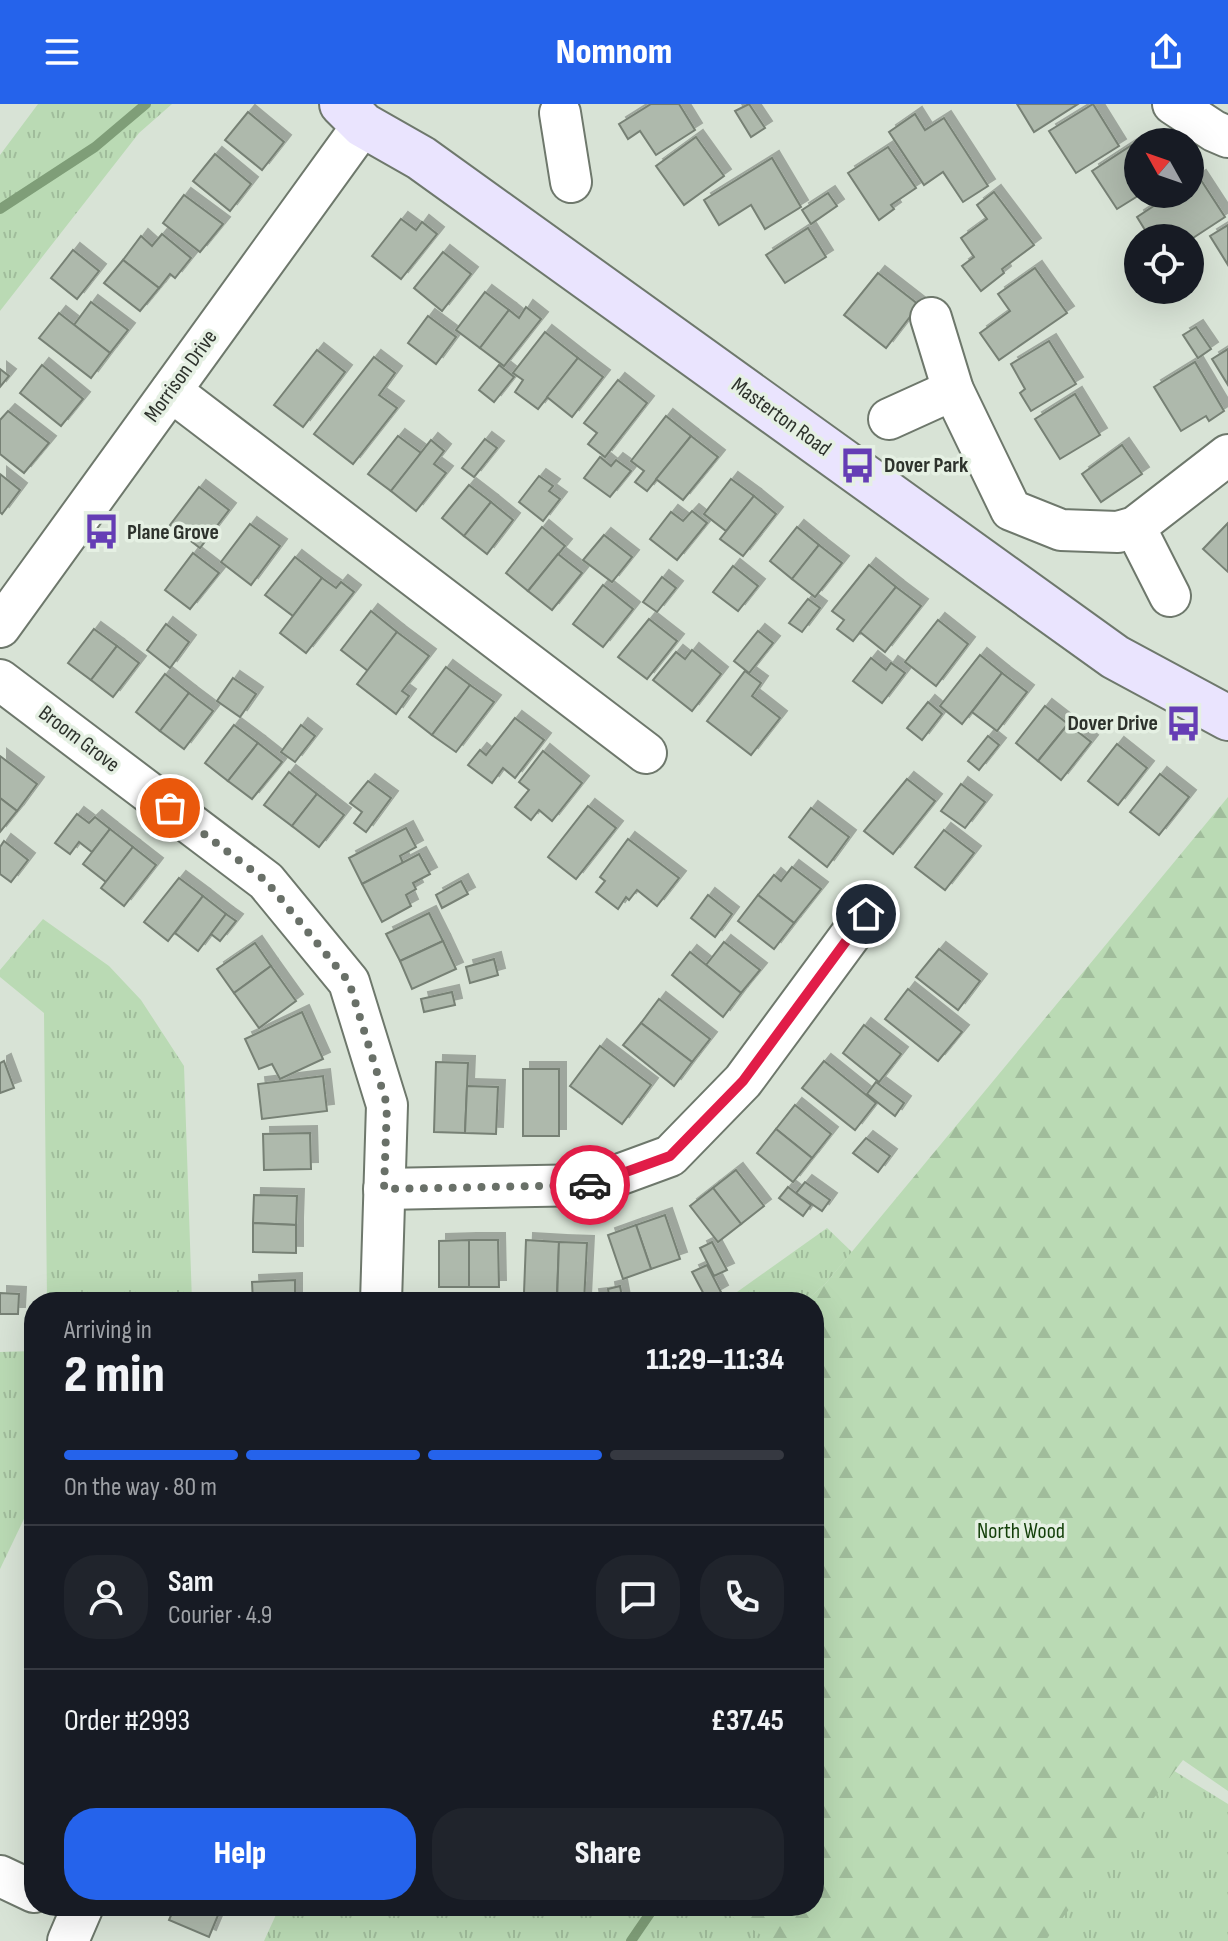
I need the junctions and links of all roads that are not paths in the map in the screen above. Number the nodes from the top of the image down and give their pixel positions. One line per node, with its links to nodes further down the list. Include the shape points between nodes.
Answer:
1 (1173, 104): 4 (street)
2 (556, 107): 5 (street)
3 (352, 114): 8 (street, Morrison Drive); 15 (street, Masterton Road, via 421,158 1115,657)
4 (1228, 137)
5 (571, 182)
6 (931, 318): 7 (street)
7 (953, 390): 9 (street); 11 (street, via 1011,510 1061,530 1118,532)
8 (171, 391): 13 (street, Morrison Drive); 16 (street)
9 (889, 419)
10 (1228, 455): 11 (street)
11 (1135, 527): 12 (street)
12 (1170, 596)
13 (0, 627)
14 (0, 680): 18 (street, Broom Grove, via 266,881 349,982 387,1105)
15 (1228, 718)
16 (646, 753)
17 (866, 914): 18 (street, via 743,1081 670,1156 591,1185)
18 (384, 1189): 19 (street, Broom Grove)
19 (381, 1292)
20 (0, 1876): 21 (street)
21 (24, 1887)

